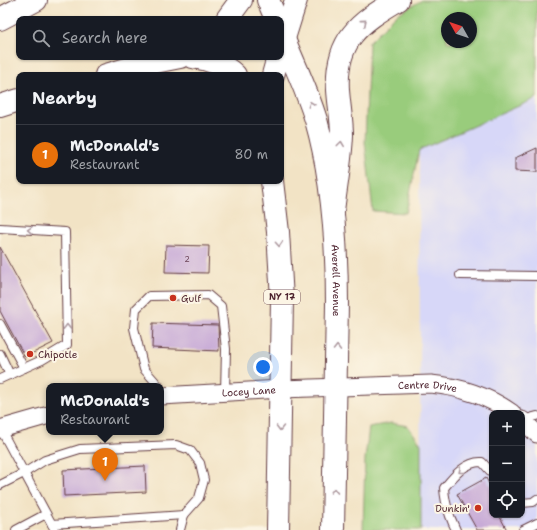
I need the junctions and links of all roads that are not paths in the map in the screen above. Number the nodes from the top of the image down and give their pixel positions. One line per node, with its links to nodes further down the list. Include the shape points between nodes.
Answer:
1 (36, 0): 8 (main road)
2 (241, 0): 6 (main road)
3 (268, 0): 7 (main road)
4 (296, 0): 9 (main road)
5 (398, 0): 20 (main road, one-way to 5, via 342,134 337,78 341,59 347,42 360,25)
6 (229, 16)
7 (275, 16)
8 (0, 20)
9 (284, 35)
10 (284, 49): 20 (main road, Averell Avenue, one-way to 10, via 317,124 303,83)
11 (206, 60): 15 (main road, via 219,63)
12 (277, 60): 16 (main road)
13 (150, 61): 14 (main road)
14 (115, 72)
15 (231, 72)
16 (274, 72)
17 (16, 101): 18 (main road)
18 (0, 106)
19 (272, 184): 31 (main road, NY 17, one-way to 31, via 282,299)
20 (333, 211): 30 (main road, Averell Avenue, one-way to 20, via 337,272)
21 (0, 228): 26 (lane, one-way to 21, via 67,345 65,232)
22 (460, 276): 23 (lane)
23 (537, 276)
24 (0, 324): 26 (lane)
25 (0, 354): 27 (lane)
26 (24, 368): 27 (lane)
27 (10, 375): 28 (lane)
28 (0, 379)
29 (155, 383): 33 (lane, via 144,369 134,328 136,309 149,296 208,295 221,306 226,349)
30 (336, 387): 31 (street, Locey Lane); 34 (street, Centre Drive, via 416,384 459,388 498,403); 53 (main road, Averell Avenue, one-way to 30)
31 (281, 389): 33 (street, Locey Lane); 52 (main road, NY 17, one-way to 52)
32 (164, 391): 33 (street, Locey Lane)
33 (225, 392)
34 (508, 410)
35 (46, 416): 39 (street)
36 (537, 416): 37 (lane)
37 (525, 419)
38 (525, 423): 40 (street)
39 (0, 428): 42 (lane)
40 (537, 434)
41 (489, 470): 54 (lane, one-way to 54, via 482,462 476,462 463,468 444,488 445,502)
42 (24, 473): 43 (lane); 46 (lane); 47 (lane, via 45,460 80,450 176,445 190,450 200,463 204,480 199,498)
43 (0, 485)
44 (537, 499): 45 (lane)
45 (525, 503)
46 (46, 514): 49 (lane); 50 (lane)
47 (184, 514): 49 (lane); 51 (lane)
48 (537, 523): 55 (lane)
49 (53, 527)
50 (16, 530)
51 (180, 530)
52 (278, 530)
53 (333, 530)
54 (456, 530)
55 (523, 530)

